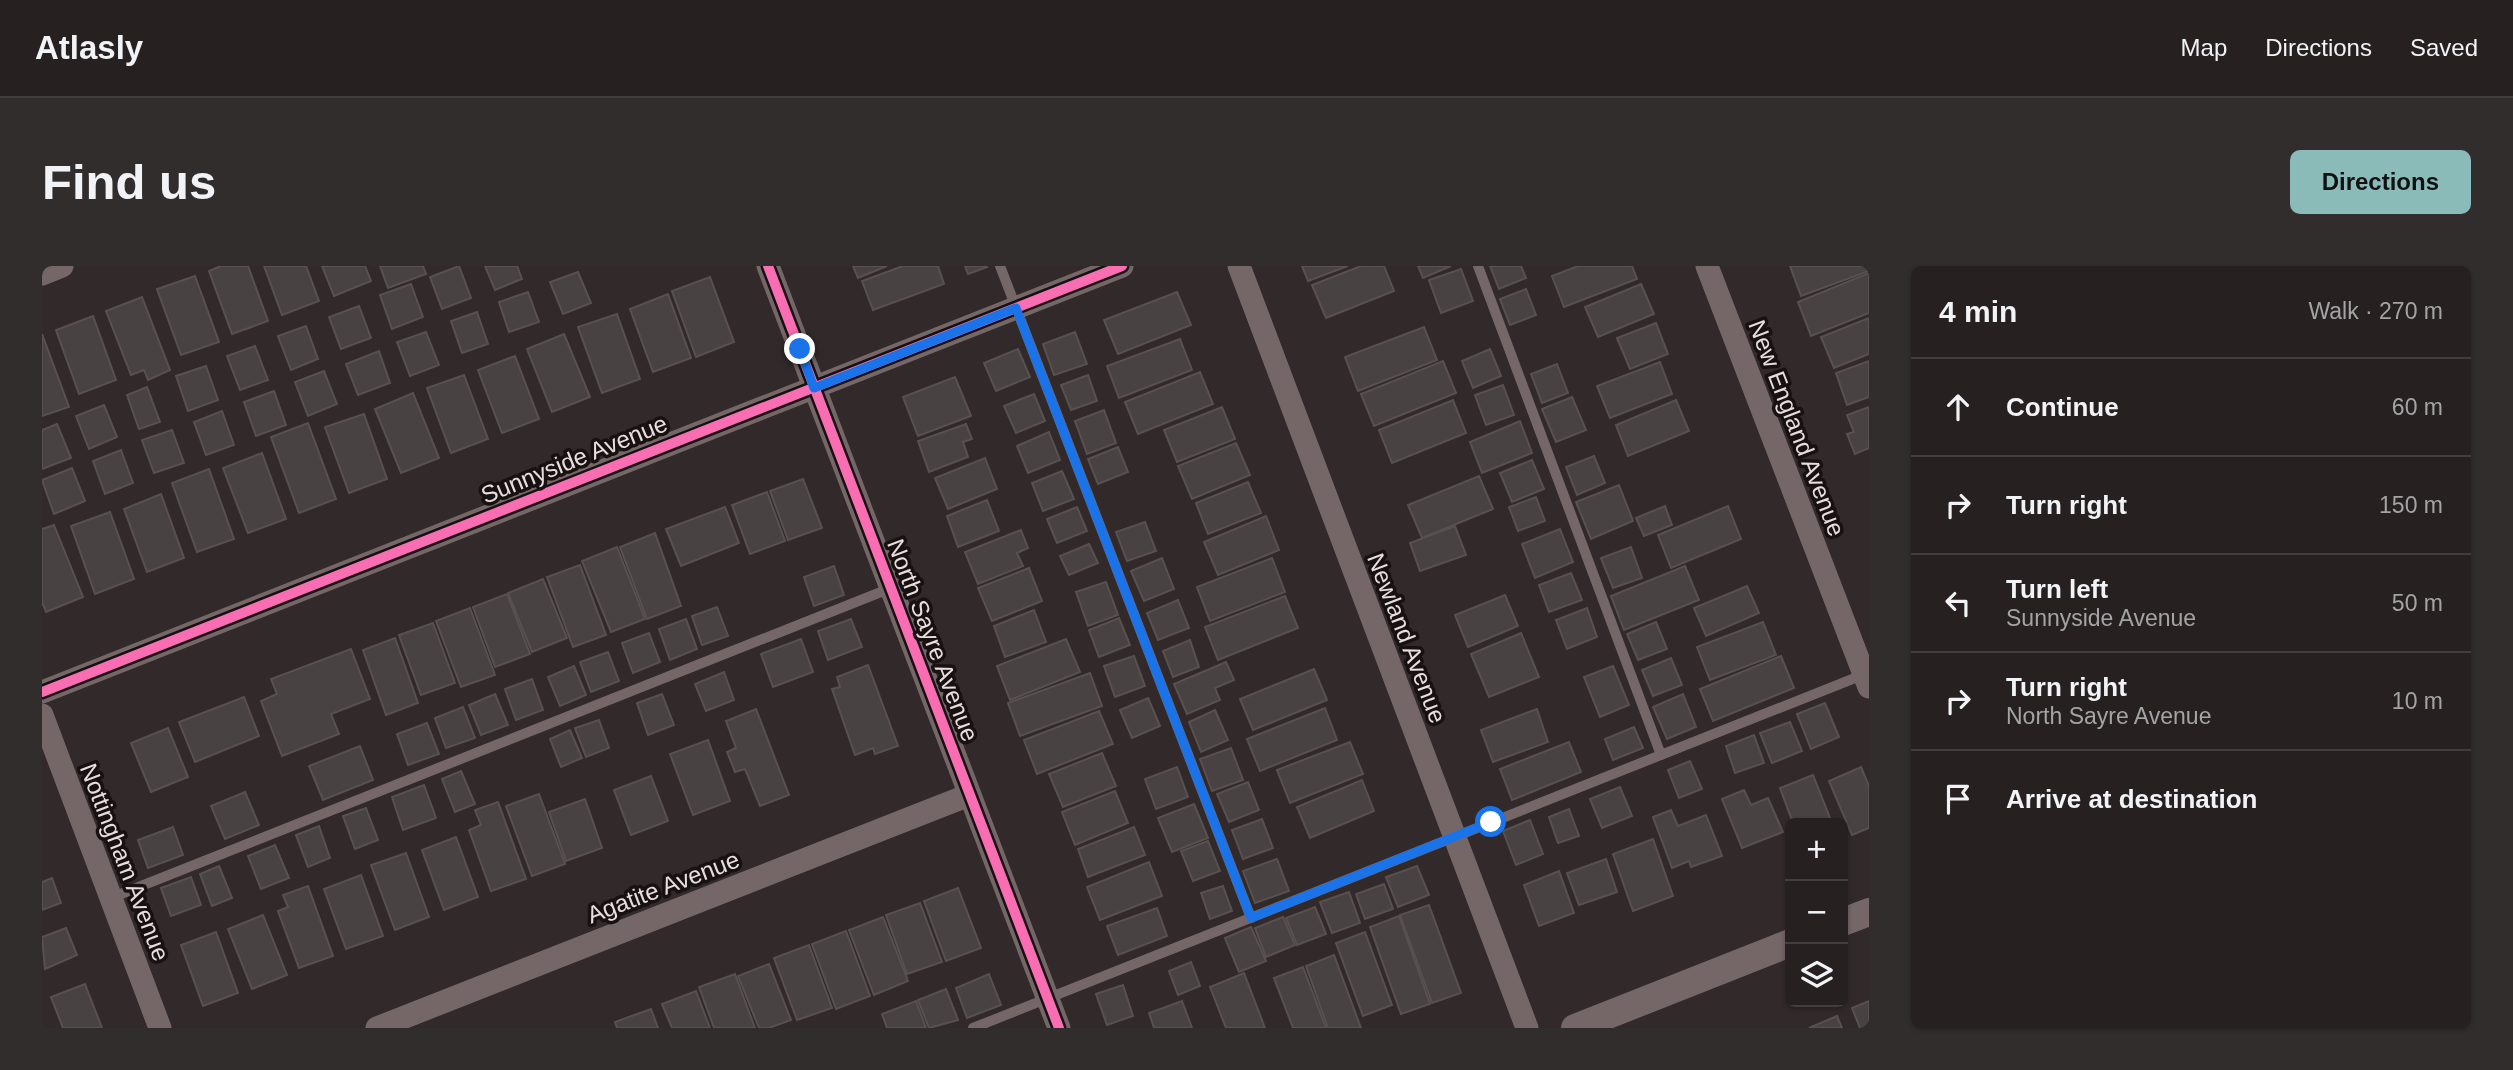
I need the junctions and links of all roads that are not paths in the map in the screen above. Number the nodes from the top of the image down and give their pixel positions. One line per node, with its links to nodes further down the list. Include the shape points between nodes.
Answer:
1 (62, 266): 8 (street)
2 (768, 266): 10 (street, North Sayre Avenue)
3 (1000, 266): 9 (lane)
4 (1122, 266): 9 (street, Sunnyside Avenue)
5 (1239, 266): 17 (street, Newland Avenue)
6 (1478, 266): 15 (lane)
7 (1707, 266): 12 (street, New England Avenue)
8 (42, 274)
9 (1016, 308): 10 (street, Sunnyside Avenue); 20 (lane)
10 (814, 388): 11 (street, North Sayre Avenue); 13 (street, Sunnyside Avenue)
11 (891, 588): 16 (street, North Sayre Avenue); 18 (lane)
12 (1867, 677): 15 (lane)
13 (42, 692)
14 (42, 715): 18 (street, Nottingham Avenue)
15 (1661, 755): 17 (lane)
16 (969, 795): 23 (street, North Sayre Avenue); 25 (street, Agatite Avenue)
17 (1454, 836): 20 (lane); 28 (street, Newland Avenue)
18 (111, 898): 24 (street, Nottingham Avenue)
19 (1869, 912): 21 (street)
20 (1251, 918): 23 (lane)
21 (1848, 920)
22 (1787, 944): 29 (street)
23 (1048, 998): 26 (lane); 27 (street, North Sayre Avenue)
24 (160, 1028)
25 (377, 1028)
26 (973, 1028)
27 (1059, 1028)
28 (1527, 1028)
29 (1574, 1028)

